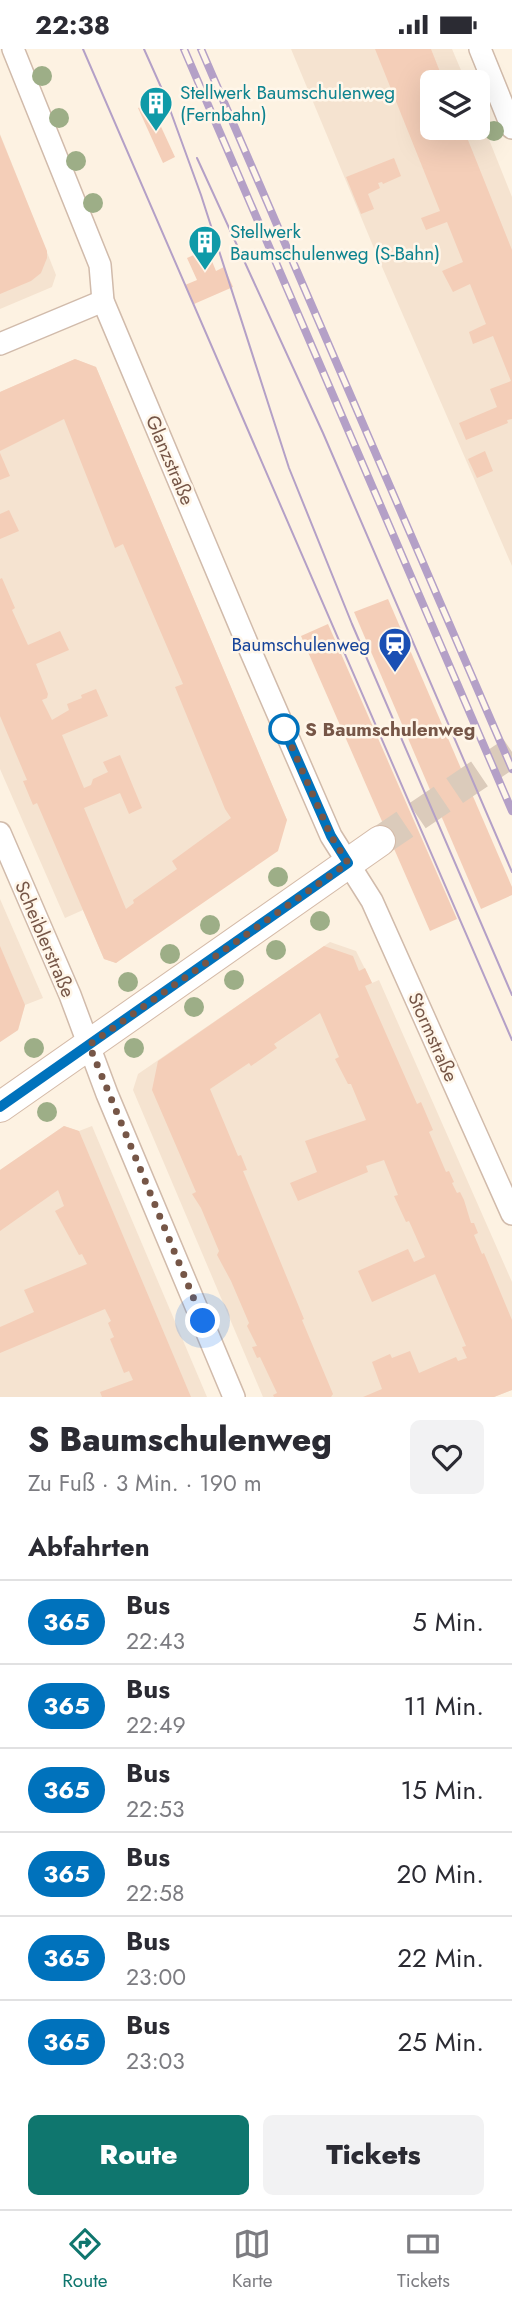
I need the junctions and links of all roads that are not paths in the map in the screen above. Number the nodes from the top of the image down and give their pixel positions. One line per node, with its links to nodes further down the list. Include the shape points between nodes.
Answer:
1 (13, 49): 4 (street, Glanzstraße, via 100,265)
2 (480, 49): 3 (street)
3 (512, 128)
4 (103, 301): 5 (street); 8 (street, Glanzstraße, via 284,729 331,836)
5 (0, 344)
6 (0, 833): 9 (street, Scheiblerstraße)
7 (380, 841): 8 (main road)
8 (348, 863): 9 (main road); 11 (street, Stormstraße, via 374,907)
9 (89, 1045): 10 (main road); 12 (street, Scheiblerstraße)
10 (0, 1107)
11 (512, 1214)
12 (234, 1397)

